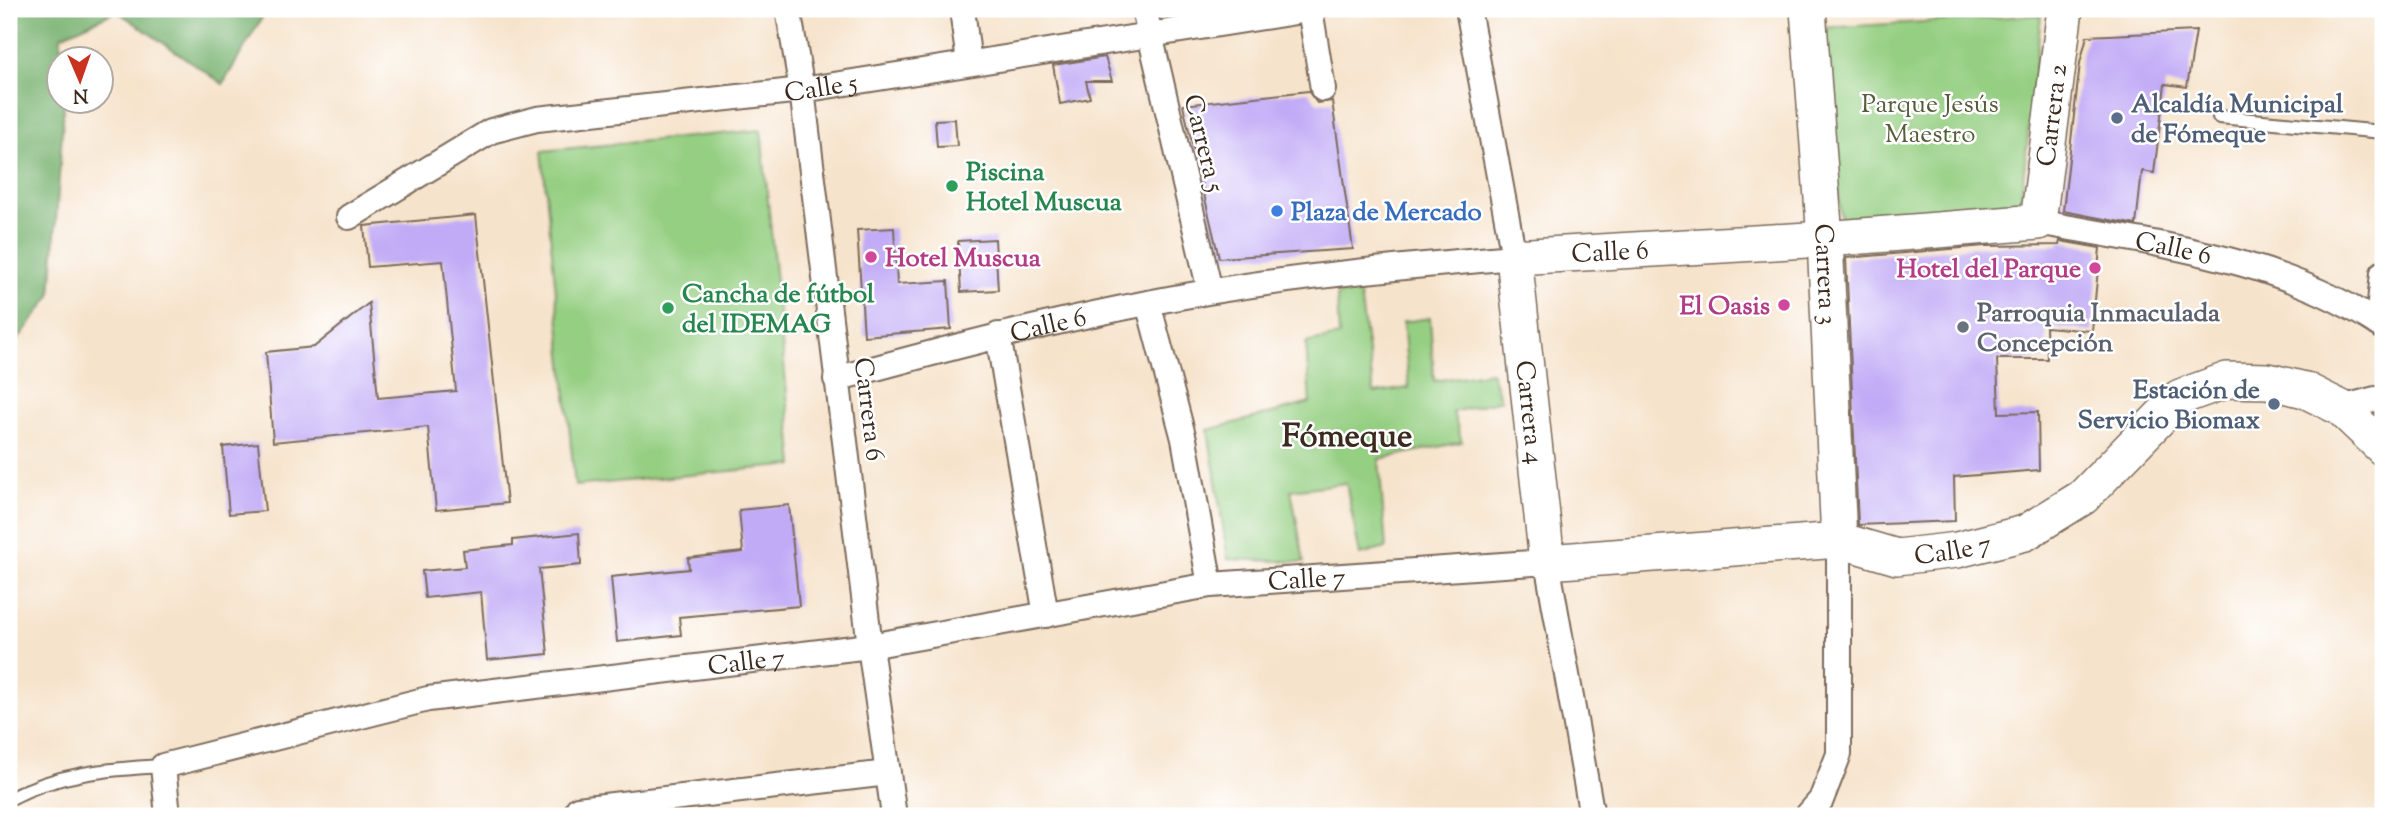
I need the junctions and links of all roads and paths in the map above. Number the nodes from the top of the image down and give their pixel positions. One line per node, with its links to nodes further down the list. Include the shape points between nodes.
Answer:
1 (788, 9): 11 (street, Carrera 6)
2 (962, 9): 9 (street)
3 (1144, 9): 8 (street, Carrera 5)
4 (1312, 9): 8 (street, Calle 5); 10 (street)
5 (1468, 9): 17 (street, Carrera 4)
6 (1806, 9): 16 (street, Carrera 3)
7 (2065, 9): 15 (street, Carrera 2)
8 (1149, 37): 9 (street, Calle 5); 19 (street, Carrera 5)
9 (969, 63): 11 (street, Calle 5)
10 (1323, 89)
11 (802, 90): 14 (street, Calle 5, via 537,119 491,131); 23 (street, Carrera 6)
12 (2219, 117): 13 (lane)
13 (2383, 132)
14 (349, 217)
15 (2038, 222): 16 (street, Calle 6); 21 (street, Calle 6, via 2201,252 2304,284)
16 (1825, 239): 17 (street, Calle 6); 27 (street, Carrera 3)
17 (1514, 257): 19 (street, Calle 6, via 1362,270); 28 (street, Carrera 4)
18 (2383, 273): 21 (street)
19 (1210, 291): 20 (street, Calle 6)
20 (1148, 303): 22 (street, Calle 6); 29 (street, via 1184,439)
21 (2381, 325)
22 (998, 335): 23 (street, Calle 6); 30 (street)
23 (836, 379): 31 (street, Carrera 6)
24 (2383, 401): 25 (street, via 2375,398)
25 (2341, 408): 26 (street, Calle 7); 27 (street, Calle 7, via 2305,390 2268,381 2227,380 2180,397 2083,497 2025,533 1957,550 1896,557)
26 (2383, 448)
27 (1839, 540): 28 (street, Calle 7); 39 (street, via 1839,754 1821,800)
28 (1547, 562): 29 (street, Calle 7); 38 (street, Carrera 4)
29 (1210, 585): 30 (street, Calle 7)
30 (1046, 615): 31 (street, Calle 7)
31 (870, 646): 32 (street, Calle 7, via 428,699); 33 (street, Carrera 6)
32 (163, 766): 34 (lane, via 95,770 29,788); 36 (street)
33 (888, 774): 35 (street); 37 (street, Carrera 6)
34 (9, 799)
35 (578, 808)
36 (167, 816)
37 (894, 816)
38 (1592, 816)
39 (1807, 816)

